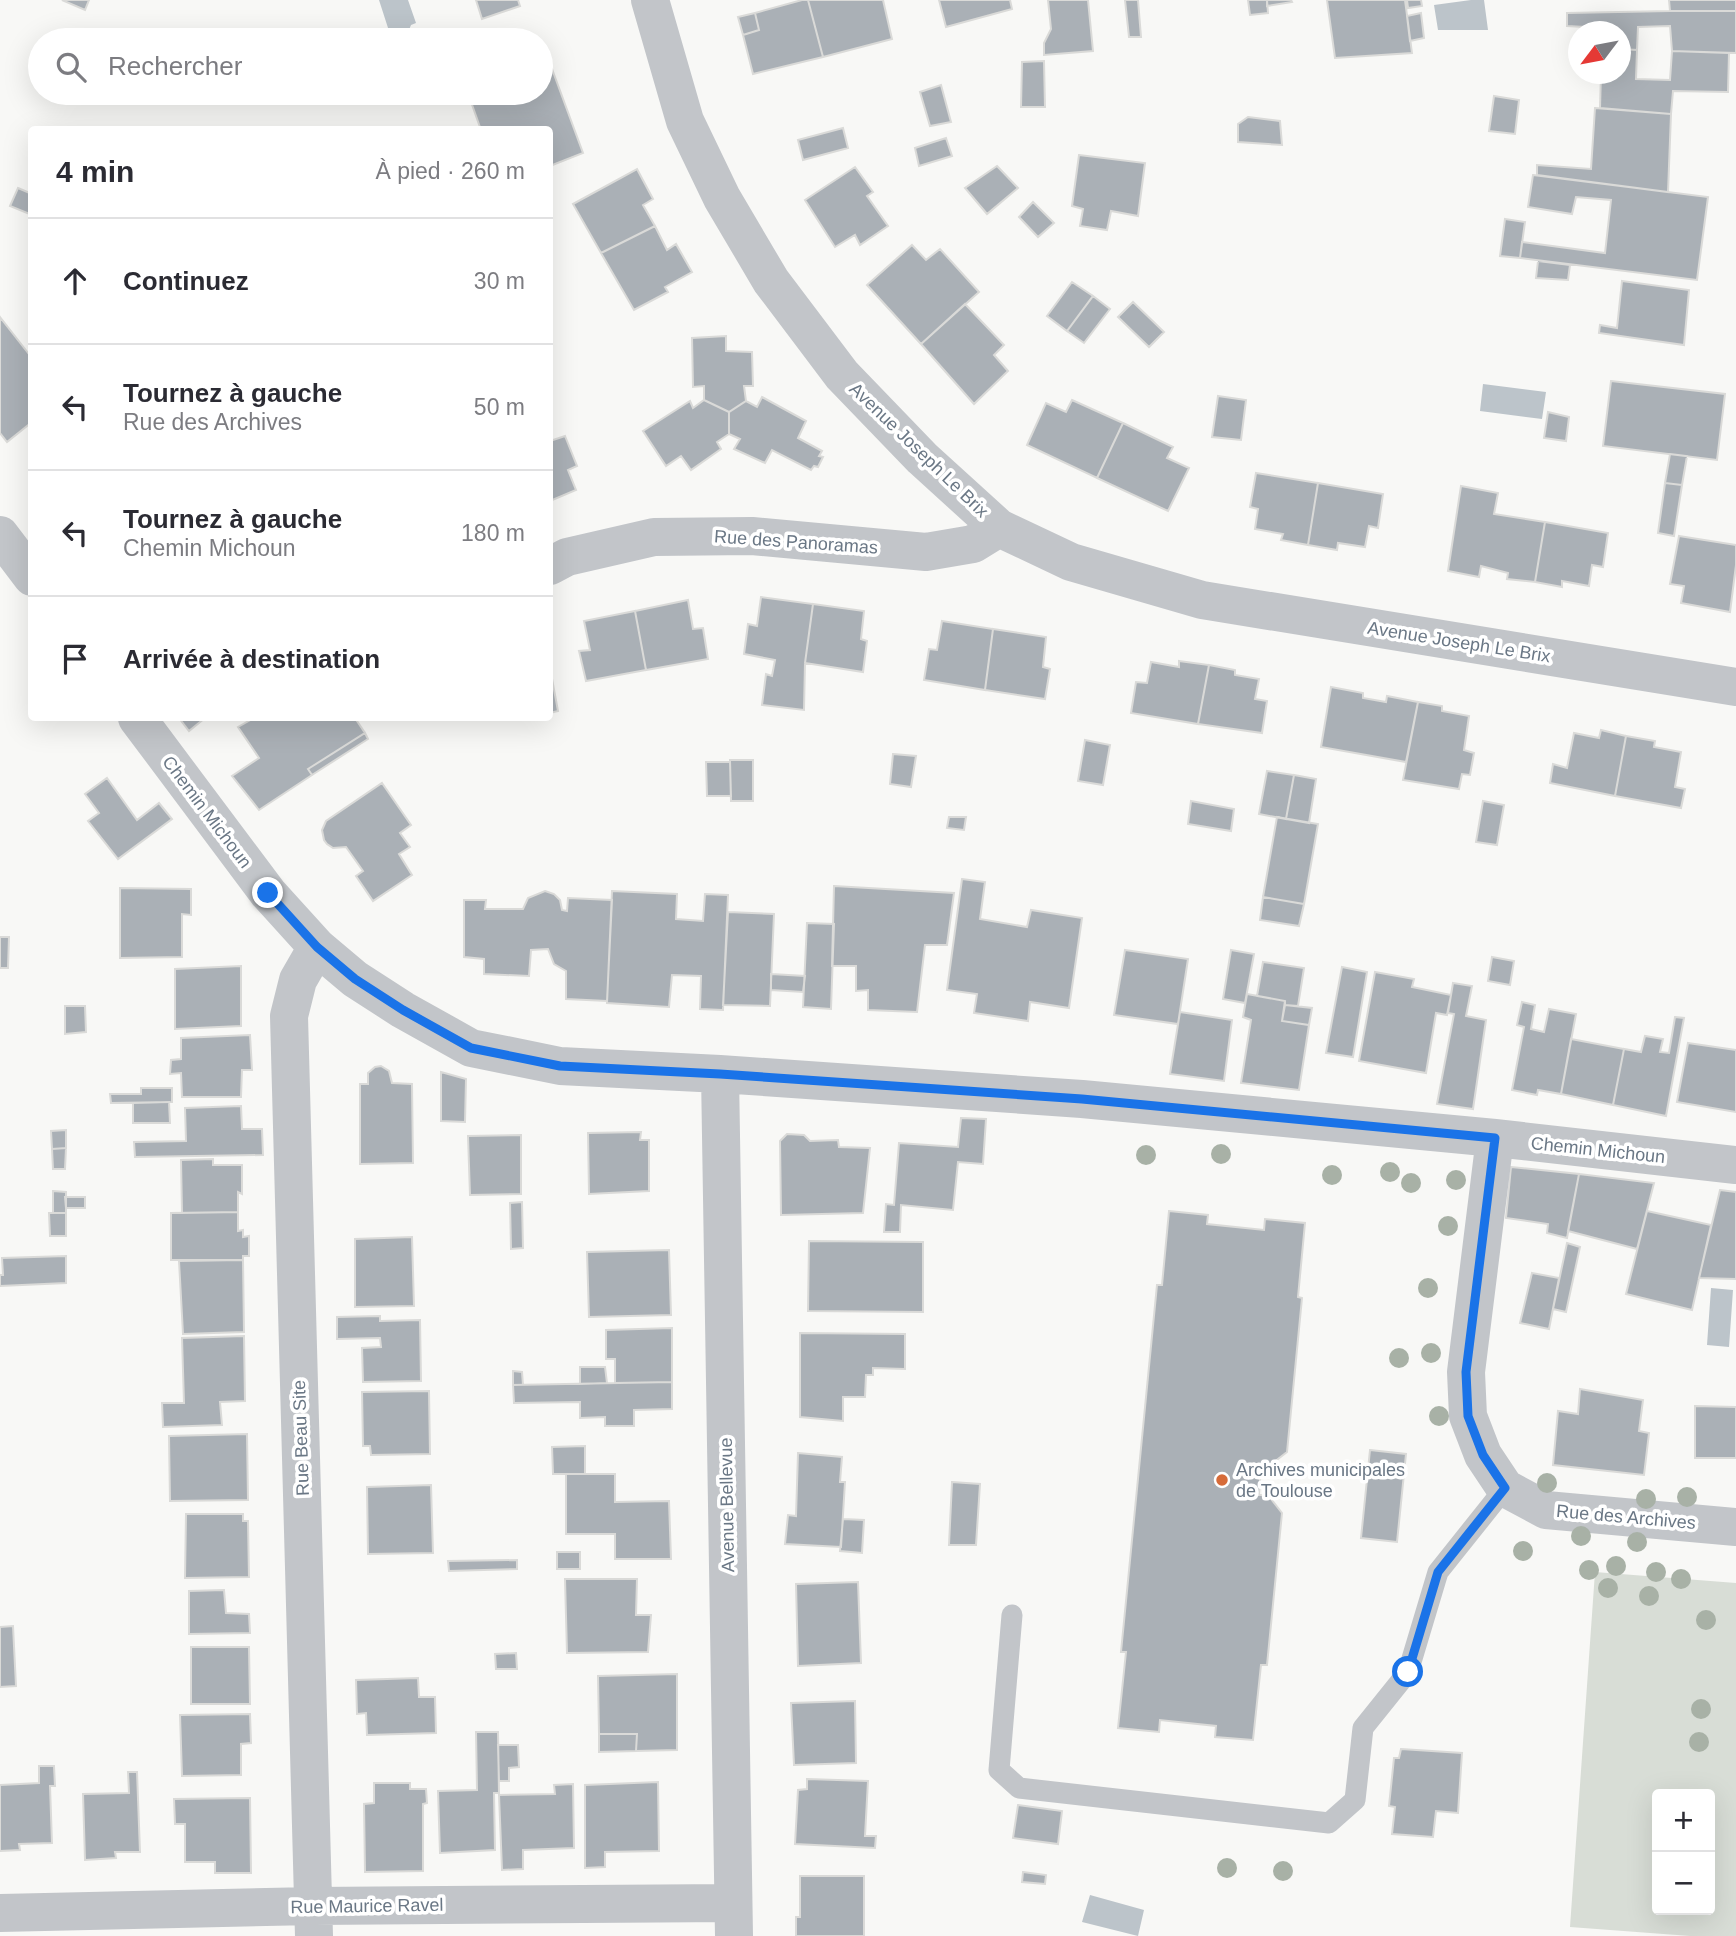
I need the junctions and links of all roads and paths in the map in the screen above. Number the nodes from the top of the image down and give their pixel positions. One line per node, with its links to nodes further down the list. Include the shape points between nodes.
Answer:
1 (650, 0): 2 (street, Avenue Joseph Le Brix, via 685,121 722,198 771,281 842,375 922,458)
2 (999, 528): 4 (street, Rue des Panoramas, via 973,544 926,552 752,536 654,537); 6 (street, Avenue Joseph Le Brix, via 1071,562 1202,600)
3 (0, 535): 5 (street)
4 (553, 564)
5 (28, 572)
6 (1736, 687)
7 (138, 721): 8 (street, Chemin Michoun, via 268,893)
8 (317, 947): 9 (street, Chemin Michoun, via 355,979 471,1048 560,1066); 17 (street, Rue Beau Site, via 298,979 289,1016)
9 (720, 1074): 10 (street, Chemin Michoun, via 1082,1099); 16 (street, Avenue Bellevue)
10 (1495, 1138): 11 (street, Chemin Michoun); 12 (street, Rue des Archives, via 1466,1372 1468,1416 1483,1455)
11 (1736, 1165)
12 (1505, 1488): 13 (street, Rue des Archives, via 1546,1510); 14 (lane, via 1438,1572 1408,1672 1363,1728 1355,1800 1329,1823 1018,1788 999,1770)
13 (1736, 1527)
14 (1012, 1615)
15 (0, 1913): 17 (street, Rue Maurice Ravel)
16 (734, 1920): 17 (street, Rue Maurice Ravel)
17 (314, 1921)

